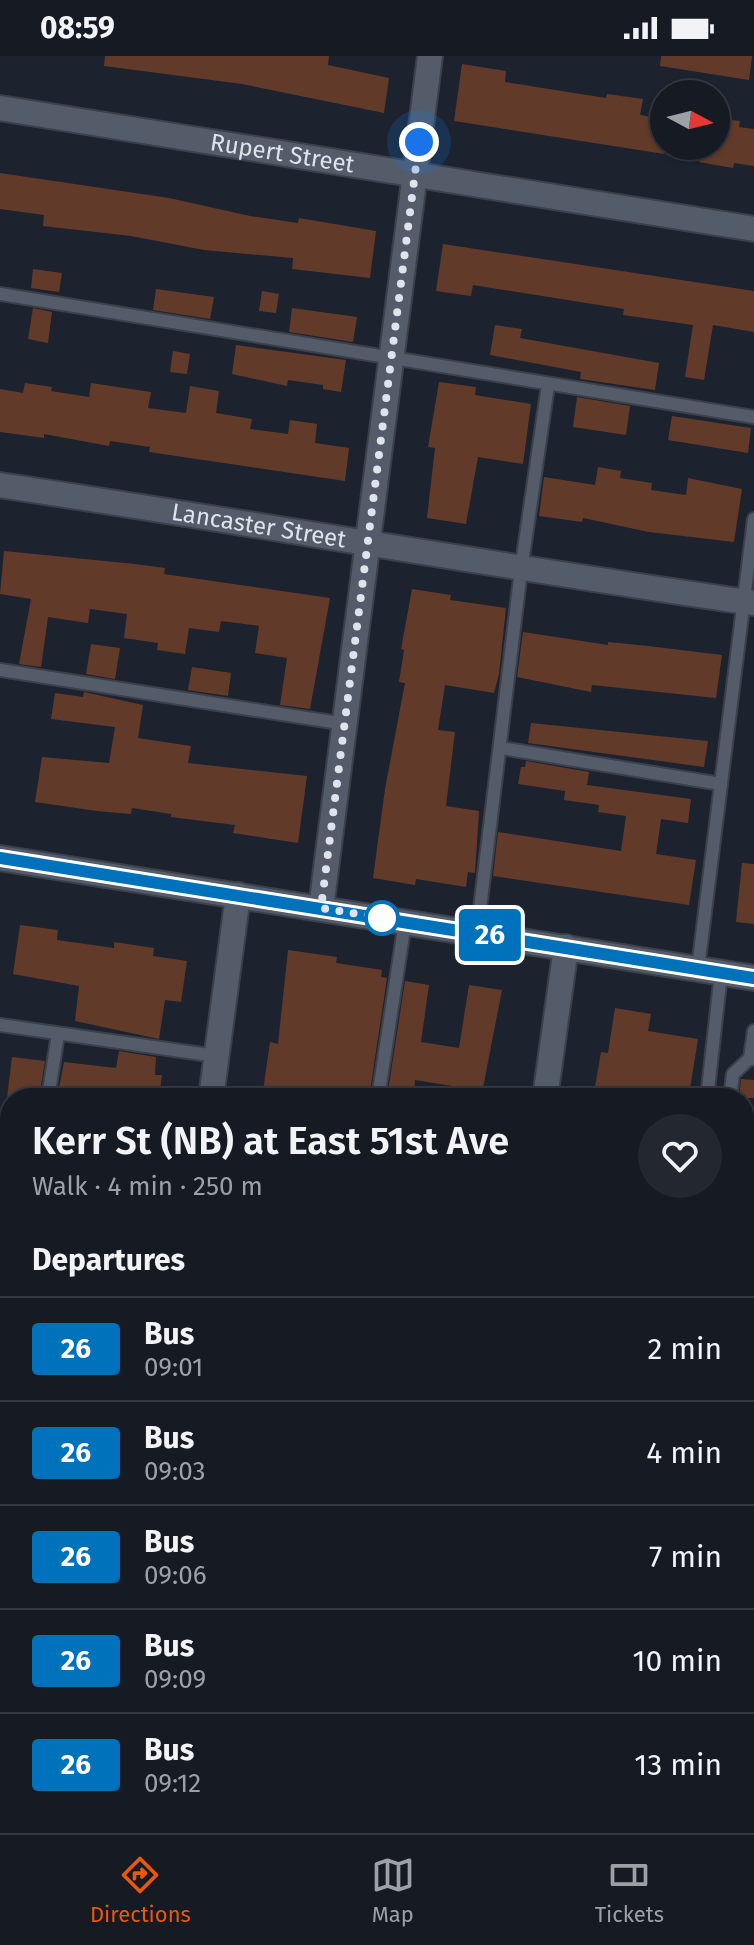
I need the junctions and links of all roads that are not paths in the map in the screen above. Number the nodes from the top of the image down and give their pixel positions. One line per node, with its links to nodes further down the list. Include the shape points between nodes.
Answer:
1 (430, 56): 3 (street)
2 (0, 108): 3 (street, Rupert Street)
3 (415, 172): 4 (street, Rupert Street); 6 (street)
4 (754, 229)
5 (0, 294): 6 (lane)
6 (391, 357): 7 (lane); 11 (street)
7 (548, 385): 8 (lane); 12 (lane)
8 (754, 417)
9 (0, 485): 11 (street, Lancaster Street)
10 (754, 519): 13 (lane)
11 (369, 541): 12 (street, Lancaster Street); 15 (street)
12 (521, 570): 13 (street, Lancaster Street); 16 (lane)
13 (749, 602): 17 (lane)
14 (0, 670): 15 (lane)
15 (345, 724): 20 (street)
16 (501, 748): 17 (lane); 22 (lane)
17 (721, 784): 24 (lane)
18 (0, 858): 19 (street)
19 (238, 895): 20 (street); 29 (street)
20 (321, 908): 21 (street)
21 (405, 922): 22 (street); 33 (lane)
22 (477, 933): 23 (street)
23 (566, 947): 24 (street); 34 (street)
24 (710, 970): 25 (street); 35 (lane)
25 (754, 978)
26 (0, 1025): 28 (lane)
27 (754, 1031): 30 (lane)
28 (58, 1034): 29 (lane); 31 (lane)
29 (216, 1056): 32 (street)
30 (752, 1058): 36 (lane, via 733,1074)
31 (50, 1088)
32 (212, 1088)
33 (380, 1088)
34 (546, 1088)
35 (707, 1088)
36 (731, 1088)

